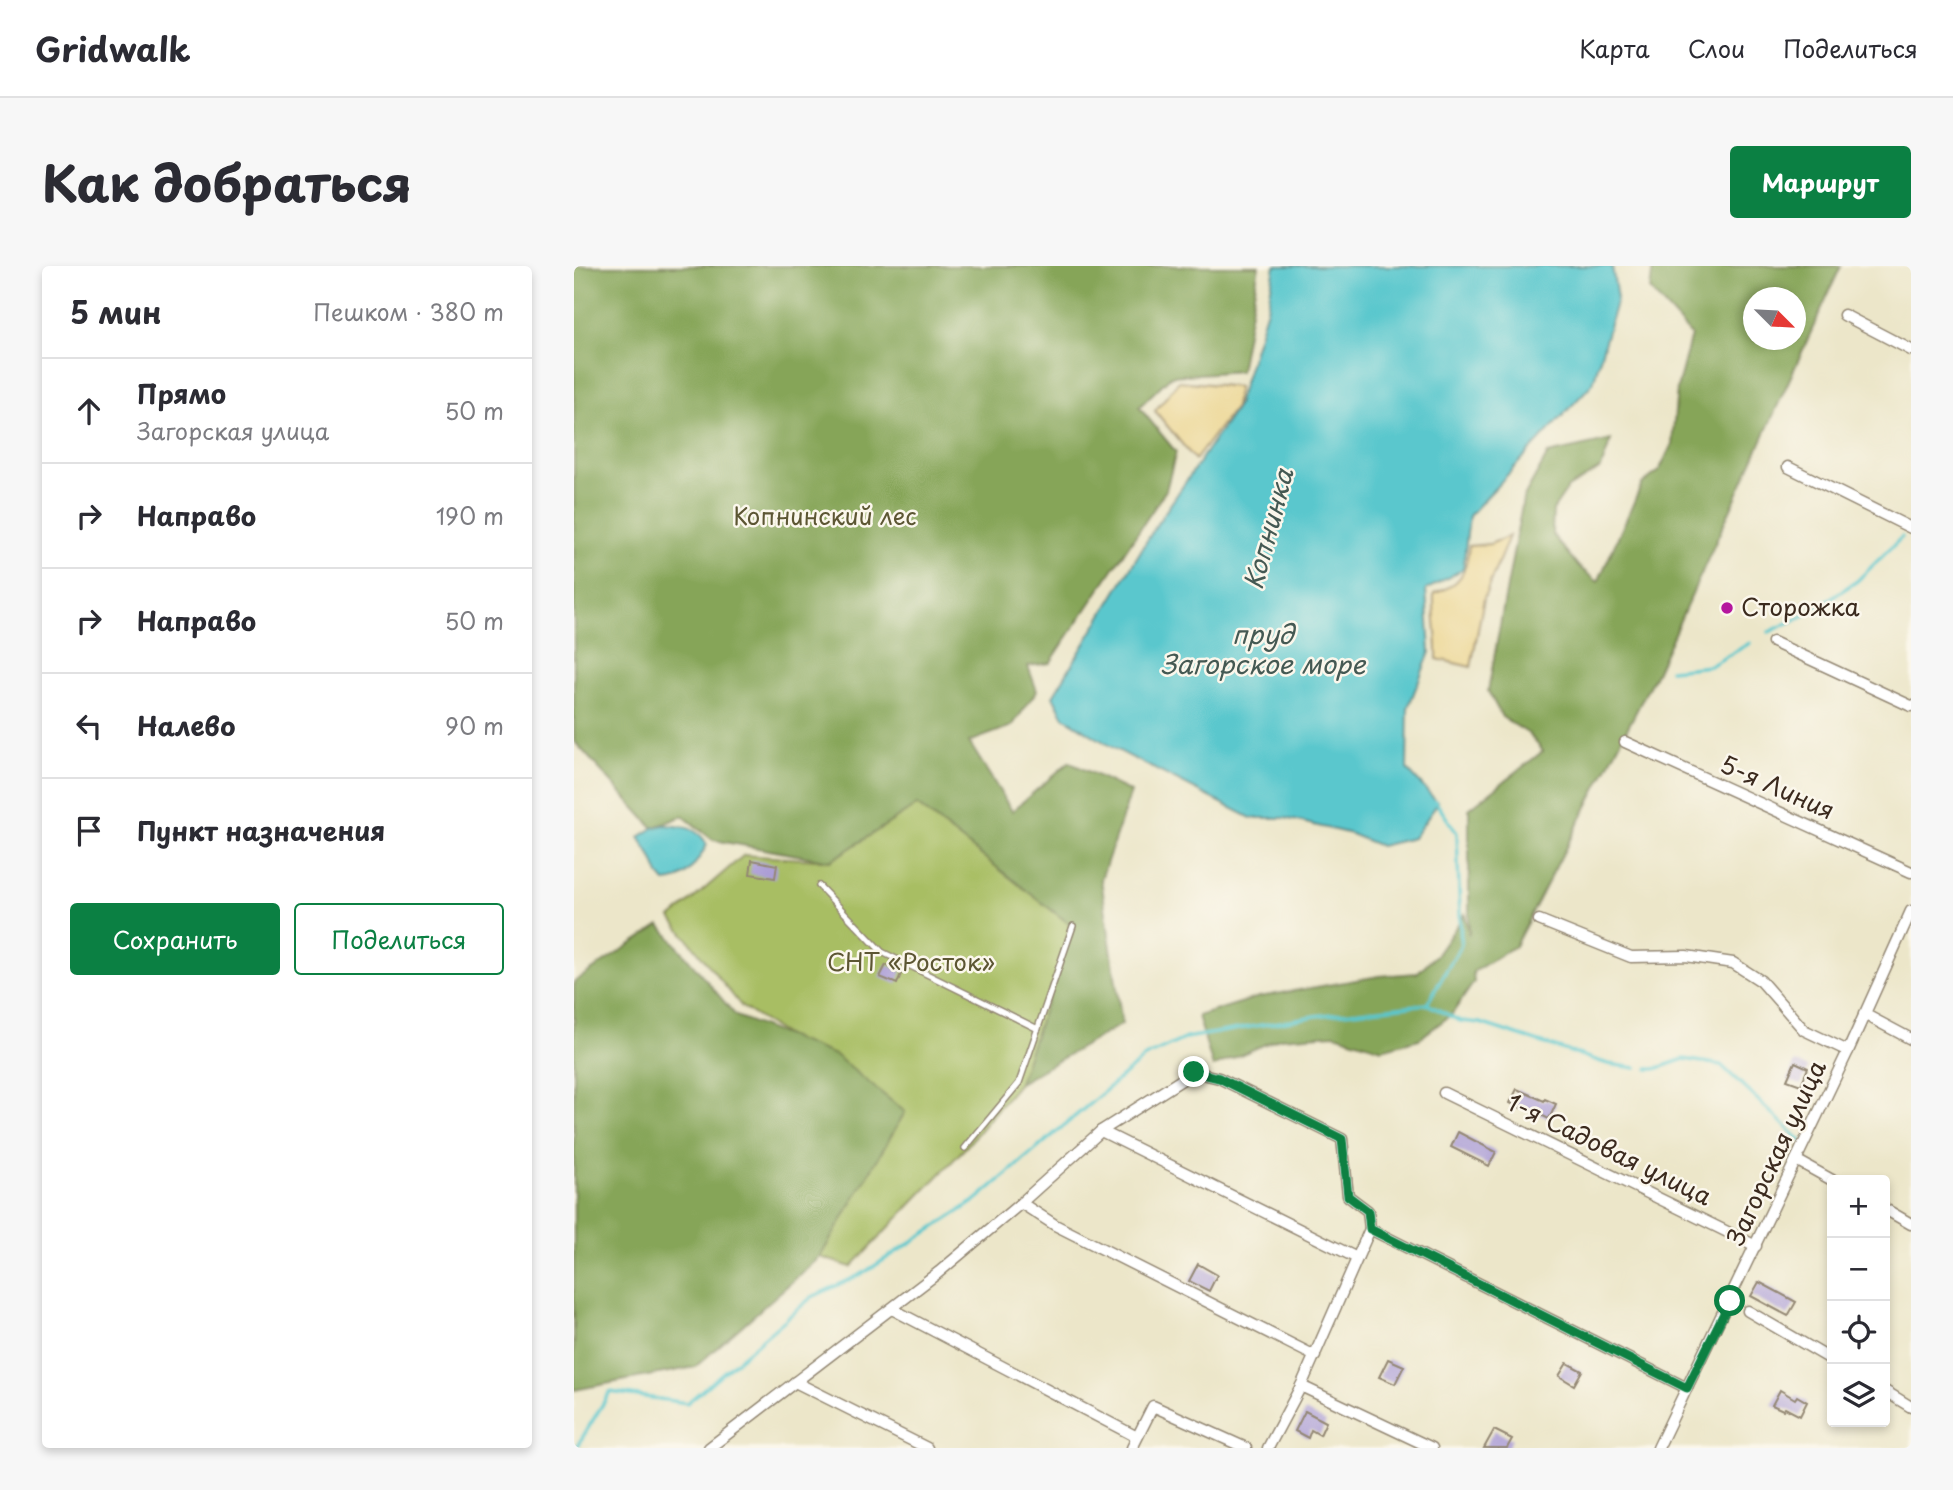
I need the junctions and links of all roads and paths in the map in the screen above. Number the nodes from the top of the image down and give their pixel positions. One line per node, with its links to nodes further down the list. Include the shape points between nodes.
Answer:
1 (1844, 315): 2 (street)
2 (1911, 350)
3 (1788, 467): 4 (street)
4 (1911, 527)
5 (1773, 642): 6 (street)
6 (1911, 706)
7 (1625, 742): 8 (street, 5-я Линия)
8 (1911, 872)
9 (819, 886): 14 (lane, via 882,952)
10 (1911, 911): 13 (street, Загорская улица)
11 (1539, 920): 16 (street, via 1631,957 1686,956 1733,963 1760,981 1804,1030)
12 (1073, 926): 14 (lane)
13 (1864, 1014): 15 (street); 16 (street, Загорская улица)
14 (1038, 1030): 19 (lane, via 1019,1083)
15 (1911, 1039)
16 (1848, 1051): 20 (street, Загорская улица)
17 (1444, 1093): 26 (street, 1-я Садовая улица)
18 (1101, 1131): 22 (street); 25 (street, via 1194,1072 1219,1078 1342,1139 1348,1196 1368,1211); 27 (street)
19 (965, 1148)
20 (1796, 1160): 21 (street); 26 (street, Загорская улица)
21 (1827, 1177)
22 (1021, 1203): 28 (street); 30 (street, via 1055,1225)
23 (1890, 1212): 24 (street)
24 (1911, 1224)
25 (1370, 1229): 27 (street); 34 (street)
26 (1756, 1246): 34 (street, Загорская улица)
27 (1357, 1258): 30 (street)
28 (891, 1309): 32 (street); 37 (street)
29 (1748, 1311): 31 (street)
30 (1315, 1356): 33 (street)
31 (1827, 1357)
32 (795, 1382): 38 (street); 39 (street)
33 (1301, 1386): 41 (street); 42 (street)
34 (1687, 1388): 43 (street, Загорская улица)
35 (1890, 1394): 36 (street)
36 (1911, 1406)
37 (1135, 1443): 40 (street, via 1153,1406)
38 (709, 1448)
39 (928, 1448)
40 (1246, 1448)
41 (1268, 1448)
42 (1432, 1448)
43 (1658, 1448)

